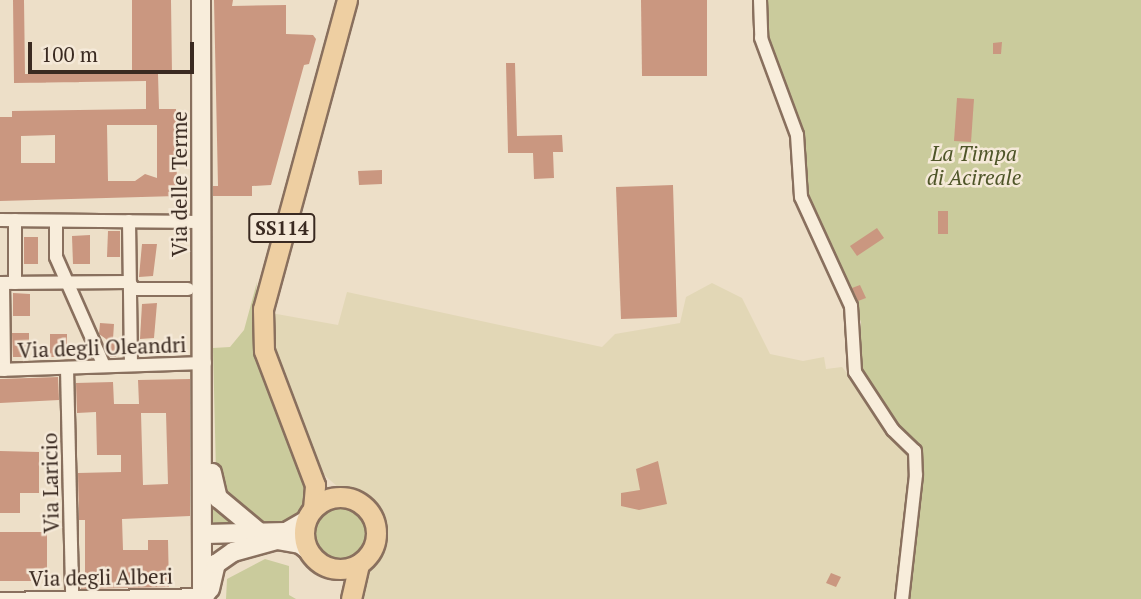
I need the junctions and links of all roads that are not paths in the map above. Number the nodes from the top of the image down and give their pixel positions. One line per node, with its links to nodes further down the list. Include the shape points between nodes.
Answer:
1 (201, 0): 8 (street, Via delle Terme)
2 (347, 0): 18 (main road, SS114, via 263,309 264,351 271,380)
3 (760, 0): 30 (street, via 761,38 797,135 801,197 851,306 855,372 893,430 915,451)
4 (0, 220): 5 (street)
5 (15, 220): 6 (street); 11 (street)
6 (56, 221): 7 (street); 9 (street, via 56,257)
7 (128, 221): 8 (street); 10 (street)
8 (202, 222): 14 (street, Via delle Terme)
9 (67, 282): 10 (street); 11 (street); 15 (street)
10 (130, 282): 12 (street, via 134,289); 13 (street)
11 (6, 283): 17 (street)
12 (188, 289)
13 (131, 365): 14 (street, Via degli Oleandri); 15 (street, Via degli Oleandri)
14 (205, 365): 21 (street); 22 (street, via 215,492)
15 (104, 366): 16 (street, Via degli Oleandri)
16 (67, 368): 17 (street, Via degli Oleandri); 26 (street, Via Laricio)
17 (2, 370)
18 (305, 454): 19 (main road, via 323,482); 20 (main road, via 315,485)
19 (342, 497): 20 (main road); 24 (main road, via 361,503 374,519 376,539)
20 (310, 514): 22 (street, via 286,532); 23 (main road)
21 (205, 534): 22 (street, via 215,541); 27 (street)
22 (257, 539): 23 (street, via 290,540); 27 (street, via 220,559)
23 (309, 551): 25 (main road)
24 (359, 564): 25 (main road); 29 (main road)
25 (331, 568): 29 (main road)
26 (72, 597): 27 (street, Via degli Alberi); 28 (street, Via degli Alberi)
27 (206, 597)
28 (0, 599)
29 (349, 599)
30 (902, 599)

